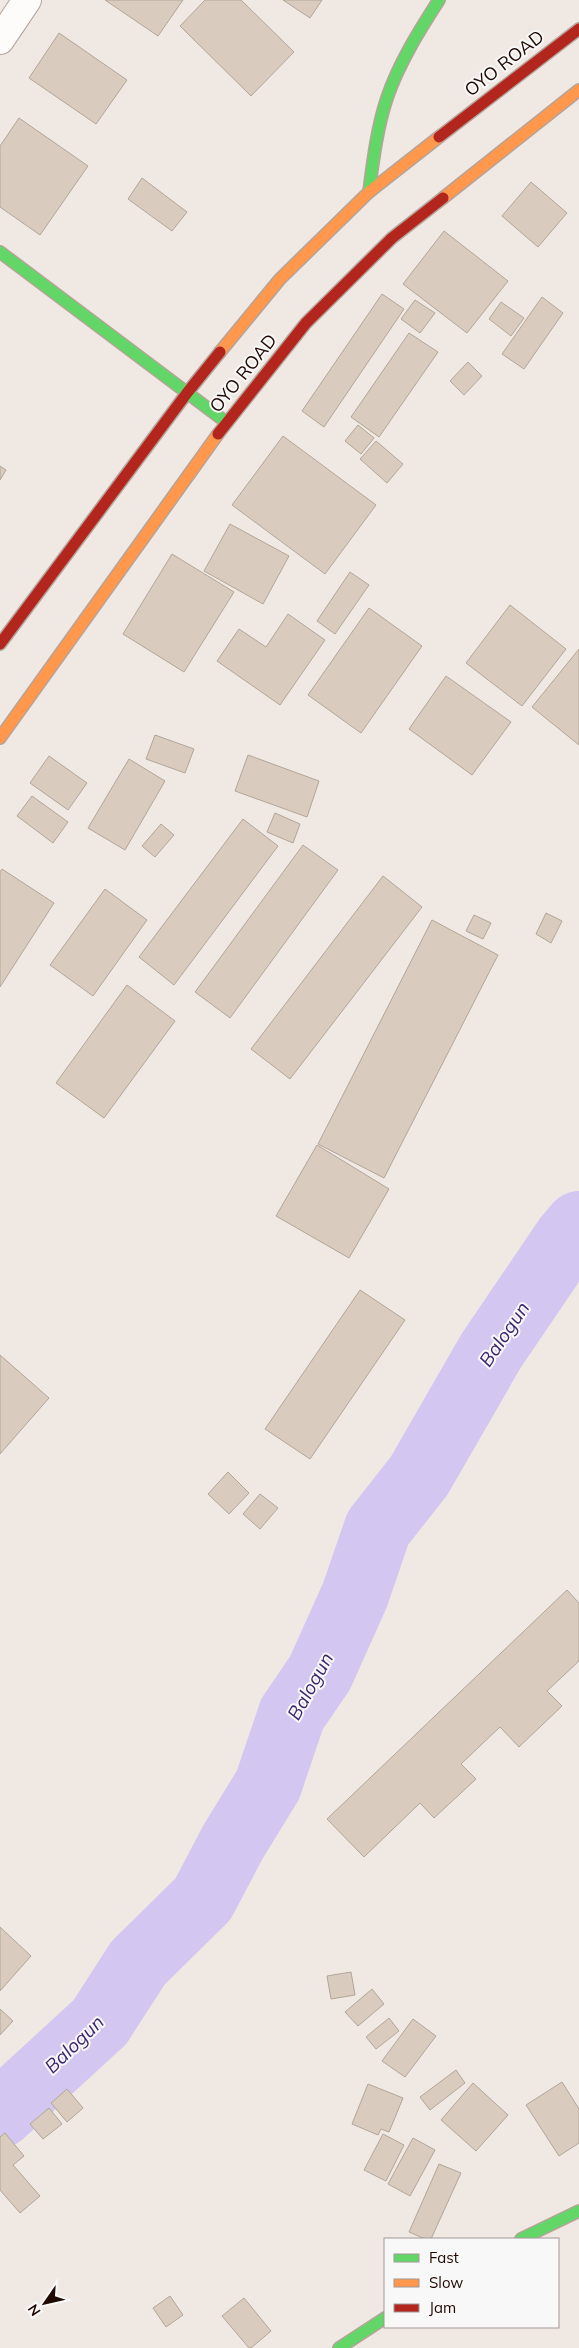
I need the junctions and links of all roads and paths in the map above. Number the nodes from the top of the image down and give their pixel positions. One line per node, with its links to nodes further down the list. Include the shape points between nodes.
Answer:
1 (27, 0): 4 (street)
2 (439, 0): 6 (main road, via 419,29 390,88)
3 (579, 29): 6 (main road, OYO ROAD)
4 (0, 40)
5 (575, 100): 9 (main road, OYO ROAD, via 392,238 306,323)
6 (369, 192): 8 (main road, OYO ROAD, via 280,279)
7 (0, 252): 8 (main road)
8 (187, 394): 9 (main road); 10 (main road, OYO ROAD)
9 (226, 422): 11 (main road, OYO ROAD)
10 (0, 644)
11 (0, 738)
12 (579, 2211): 13 (main road)
13 (523, 2238)
14 (384, 2319): 15 (main road)
15 (339, 2348)

